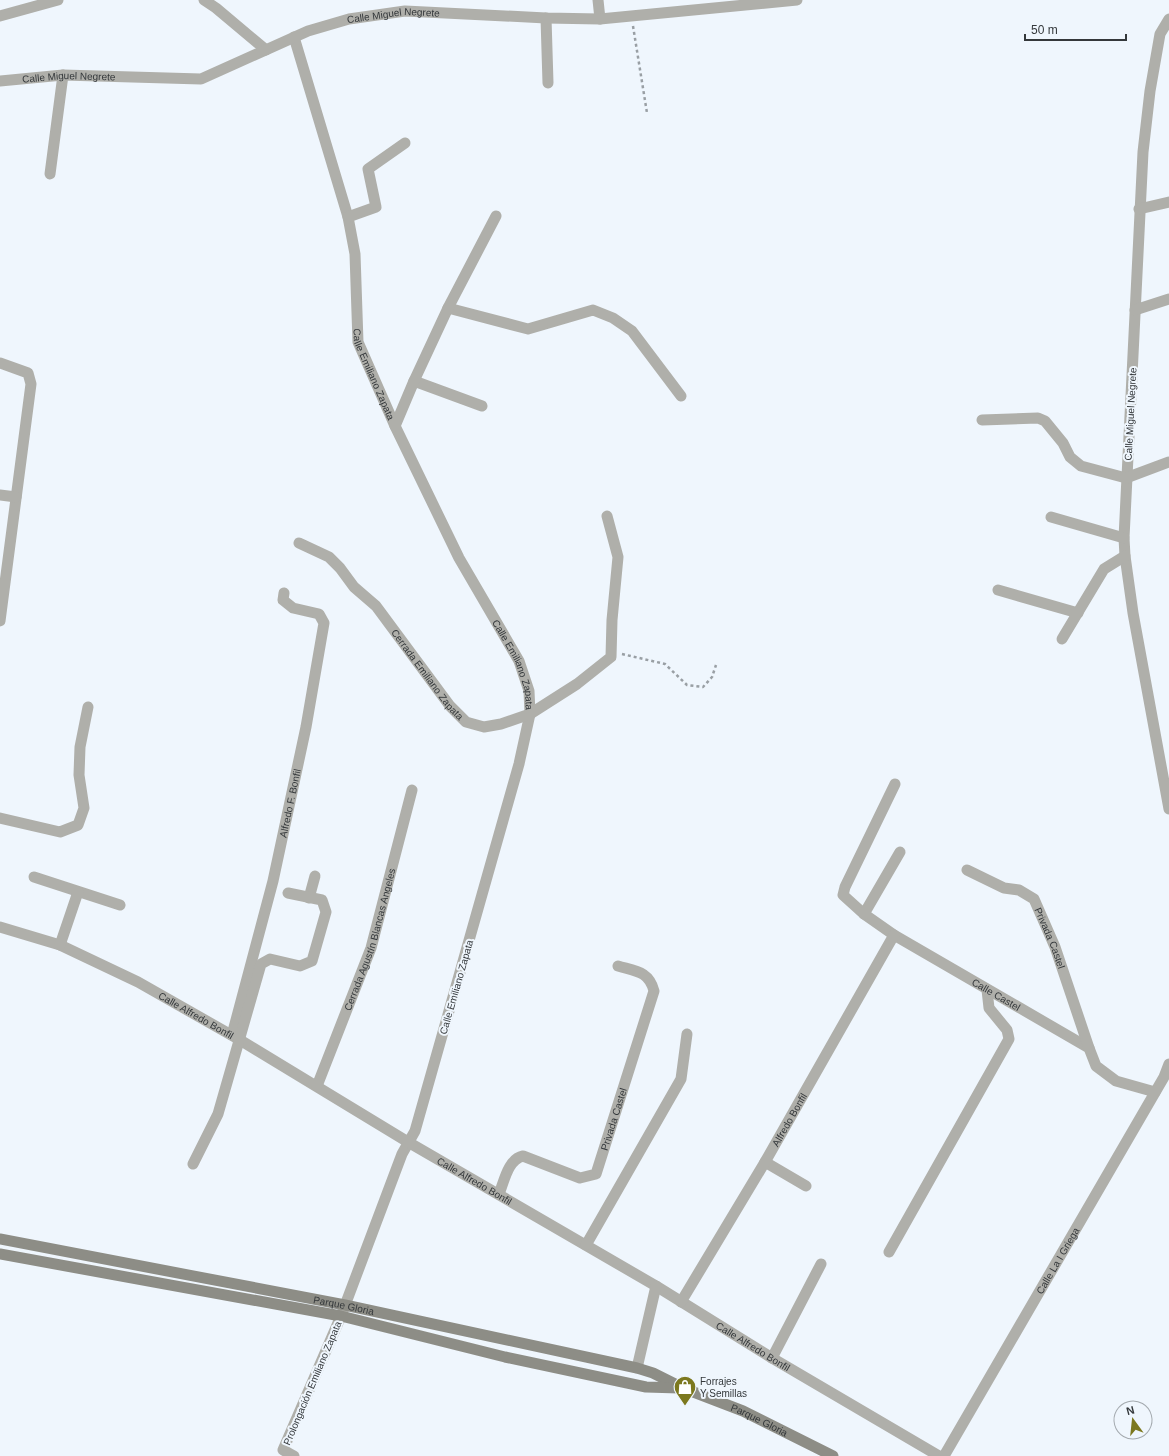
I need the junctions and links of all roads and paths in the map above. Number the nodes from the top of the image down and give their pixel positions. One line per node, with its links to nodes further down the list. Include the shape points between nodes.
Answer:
1 (58, 0): 5 (street)
2 (204, 0): 11 (street)
3 (598, 0): 8 (street)
4 (797, 0): 6 (street, Calle Miguel Negrete)
5 (0, 16)
6 (632, 16): 8 (street, Calle Miguel Negrete); 15 (path)
7 (546, 18): 8 (street, Calle Miguel Negrete); 10 (street, Calle Miguel Negrete, via 405,11 349,19); 14 (street)
8 (600, 19)
9 (1169, 19): 19 (street, Calle Miguel Negrete, via 1160,34 1150,91)
10 (294, 37): 11 (street, Calle Miguel Negrete); 21 (street, Calle Emiliano Zapata)
11 (266, 50): 12 (street, Calle Miguel Negrete, via 201,79)
12 (63, 75): 13 (street, Calle Miguel Negrete); 17 (street)
13 (0, 81)
14 (548, 83)
15 (648, 113)
16 (405, 143): 21 (street, via 368,169 376,207)
17 (50, 174)
18 (1169, 202): 19 (street)
19 (1139, 209): 24 (street, Calle Miguel Negrete)
20 (496, 216): 23 (street)
21 (348, 217): 30 (street, Calle Emiliano Zapata, via 355,254 358,342)
22 (1169, 299): 24 (street)
23 (448, 308): 26 (street); 27 (street, via 528,330 593,310 613,318 632,331)
24 (1135, 310): 32 (street, Calle Miguel Negrete)
25 (0, 363): 34 (street, via 28,373 31,384)
26 (414, 381): 28 (street); 30 (street)
27 (681, 396)
28 (482, 406)
29 (982, 420): 32 (street, via 1038,418 1045,421 1063,443 1070,457 1081,466)
30 (395, 426): 48 (street, Calle Emiliano Zapata, via 458,558 519,661 529,690)
31 (1169, 462): 32 (street)
32 (1126, 478): 37 (street, Calle Miguel Negrete)
33 (0, 495): 34 (street)
34 (16, 497): 43 (street)
35 (607, 516): 45 (street, via 618,557)
36 (1051, 517): 37 (street)
37 (1124, 538): 39 (street, Calle Miguel Negrete)
38 (298, 543): 48 (street, Cerrada Emiliano Zapata, via 329,557 354,587 376,606 450,706 466,722 484,727)
39 (1125, 556): 42 (street, via 1104,569); 51 (street, Calle Miguel Negrete)
40 (998, 590): 42 (street)
41 (284, 593): 68 (street, Alfredo F. Bonfil, via 283,600 293,608 319,614 324,623 306,727 274,881)
42 (1078, 613): 44 (street)
43 (0, 621)
44 (1062, 639)
45 (611, 657): 46 (path, via 626,654 665,664 687,686 703,687 712,678); 48 (street, Cerrada Emiliano Zapata, via 577,684)
46 (716, 665)
47 (88, 707): 52 (street, via 80,747 79,775 84,808 78,825 60,832)
48 (530, 714): 73 (street, Calle Emiliano Zapata, via 519,764 421,1108 414,1132)
49 (895, 784): 61 (street, Calle Castel, via 843,895)
50 (412, 790): 71 (street, Cerrada Agustín Blancas Angeles, via 371,948)
51 (1169, 809)
52 (0, 818)
53 (900, 852): 61 (street)
54 (967, 870): 69 (street, Privada Castel, via 1004,888 1019,890 1034,899 1055,947)
55 (315, 876): 59 (street)
56 (34, 877): 57 (street)
57 (78, 892): 60 (street); 64 (street)
58 (288, 893): 59 (street)
59 (309, 898): 68 (street, via 322,900 326,912 312,961 300,966 270,960 261,964)
60 (120, 905)
61 (864, 914): 63 (street, Calle Castel)
62 (0, 927): 64 (street, Calle Alfredo Bonfil)
63 (894, 935): 66 (street, Calle Castel); 74 (street, Alfredo Bonfil)
64 (60, 946): 68 (street, Calle Alfredo Bonfil, via 138,982)
65 (618, 966): 77 (street, Privada Castel, via 644,974 652,982 654,991 596,1174 580,1178 523,1156 509,1168)
66 (987, 990): 69 (street, Calle Castel); 80 (street, via 989,1008 1007,1030 1009,1039)
67 (687, 1034): 79 (street, via 681,1079)
68 (236, 1037): 71 (street, Calle Alfredo Bonfil); 75 (street, via 218,1114)
69 (1089, 1048): 72 (street, via 1096,1066 1116,1080)
70 (1169, 1064): 72 (street, Calle La I Griega)
71 (317, 1086): 73 (street, Calle Alfredo Bonfil)
72 (1155, 1092): 95 (street, Calle La I Griega)
73 (408, 1142): 77 (street, Calle Alfredo Bonfil); 85 (street, Calle Emiliano Zapata)
74 (765, 1162): 76 (street); 84 (street, Alfredo Bonfil)
75 (192, 1164)
76 (806, 1186)
77 (499, 1194): 79 (street, Calle Alfredo Bonfil)
78 (0, 1239): 85 (main road, Parque Gloria)
79 (586, 1245): 83 (street, Calle Alfredo Bonfil)
80 (890, 1252)
81 (0, 1254): 86 (main road, Parque Gloria)
82 (821, 1264): 89 (street)
83 (656, 1286): 84 (street, Calle Alfredo Bonfil); 90 (street)
84 (681, 1302): 89 (street, Calle Alfredo Bonfil)
85 (345, 1305): 86 (street, Prolongación Emiliano Zapata); 87 (main road, Parque Gloria)
86 (341, 1316): 88 (main road, Parque Gloria); 92 (street, Prolongación Emiliano Zapata, via 283,1450)
87 (509, 1340): 88 (main road); 90 (main road, Parque Gloria)
88 (505, 1358): 91 (main road, Parque Gloria, via 646,1387)
89 (772, 1358): 94 (street, Calle Alfredo Bonfil)
90 (637, 1368): 91 (main road, Parque Gloria)
91 (683, 1388): 93 (main road, Parque Gloria, via 743,1411)
92 (294, 1456)
93 (833, 1456)
94 (939, 1456)
95 (944, 1456)

